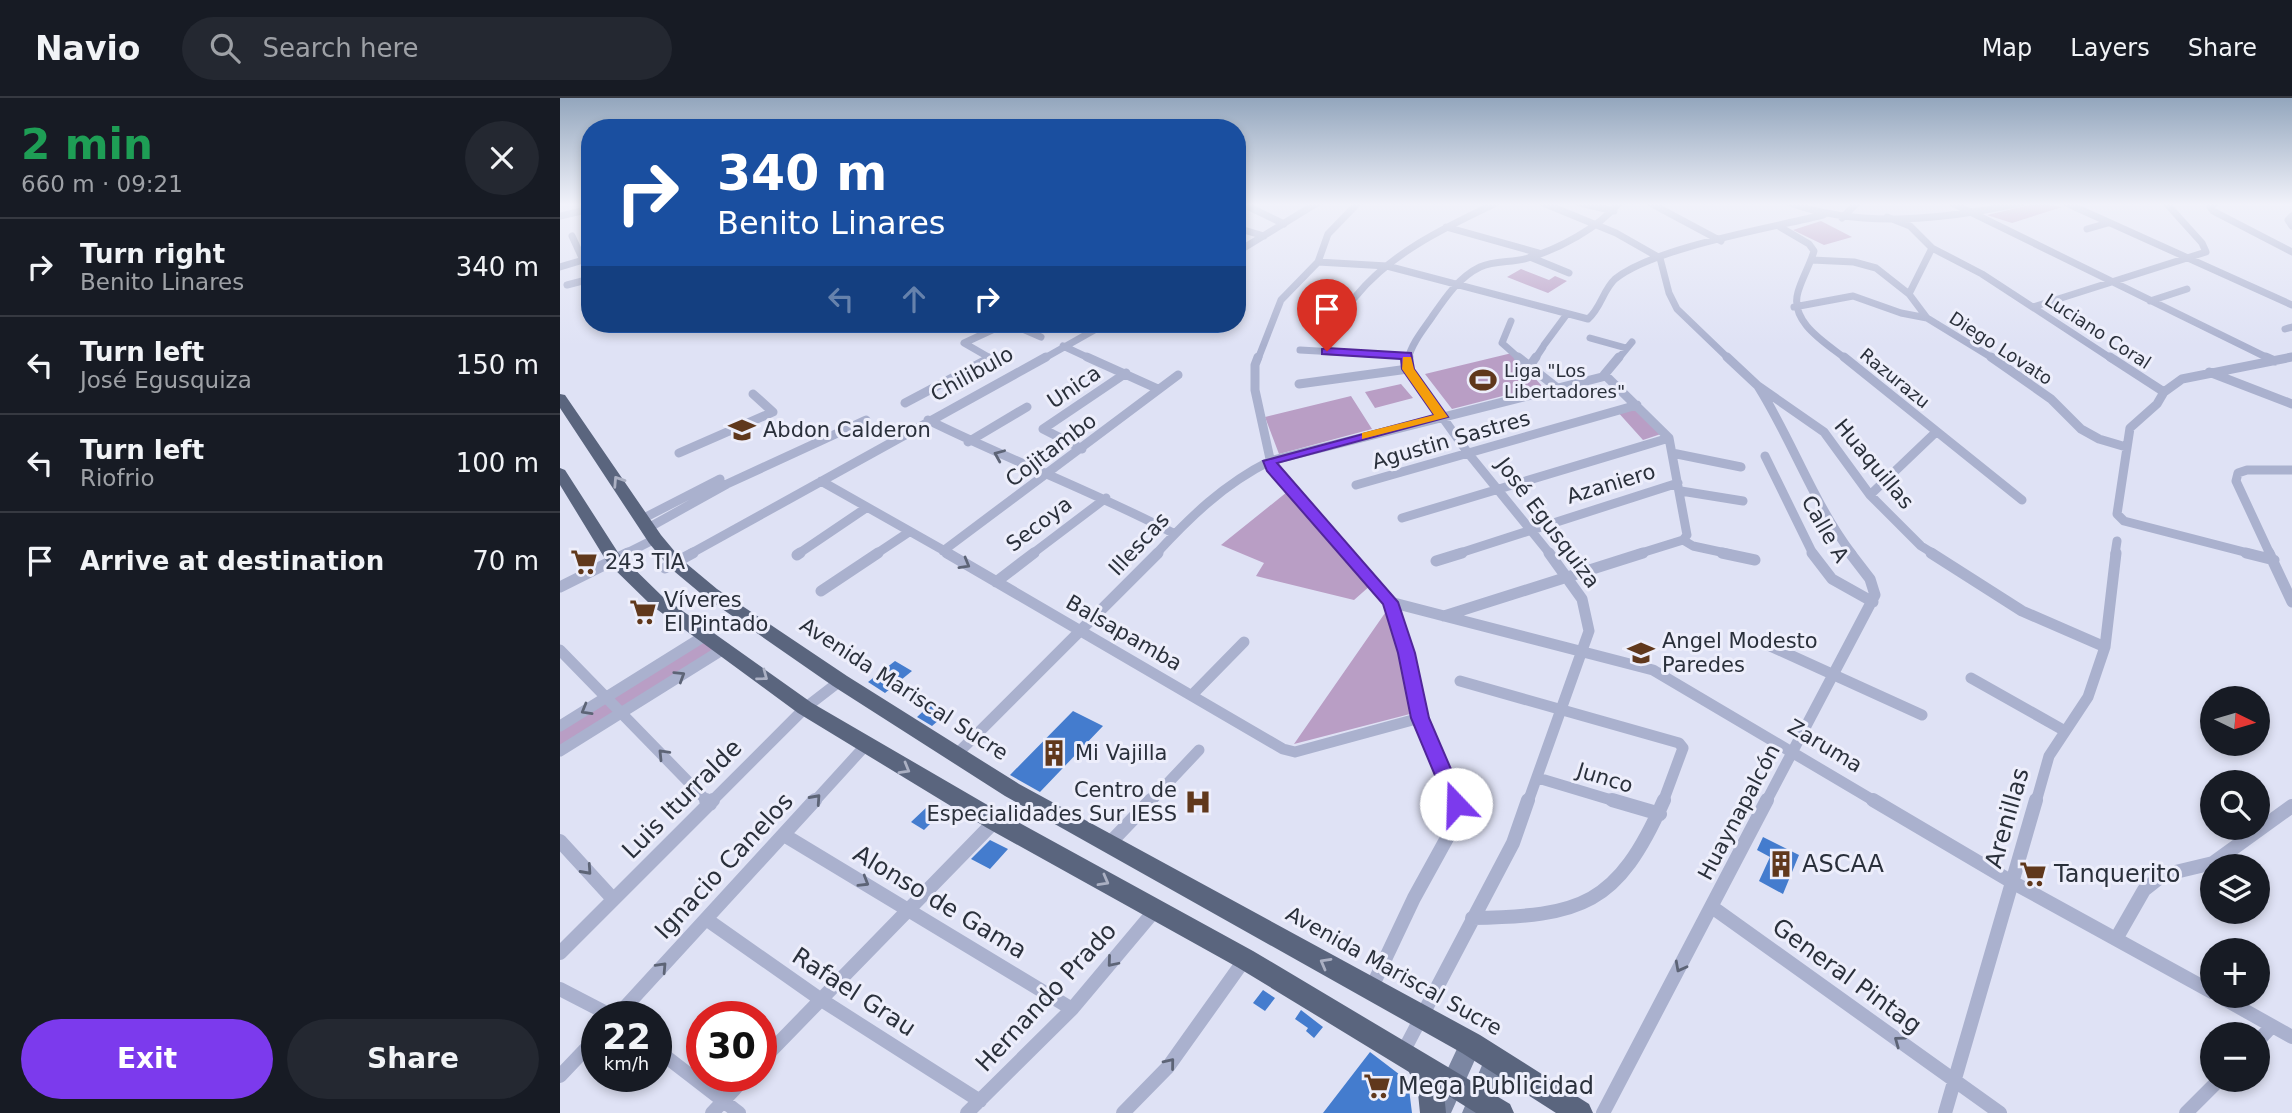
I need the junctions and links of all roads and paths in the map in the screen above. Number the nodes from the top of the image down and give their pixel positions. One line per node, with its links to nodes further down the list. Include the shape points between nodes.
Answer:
1 (1322, 250): 19 (street)
2 (1411, 250): 20 (street)
3 (1530, 250): 13 (street)
4 (1544, 250): 13 (street)
5 (1646, 250): 15 (street)
6 (1687, 250): 15 (street)
7 (1814, 250): 16 (street)
8 (1931, 250): 28 (street)
9 (1937, 250): 32 (street, Luciano Coral)
10 (2049, 250): 24 (street)
11 (2169, 250): 17 (street)
12 (2206, 250): 17 (street)
13 (1539, 253): 14 (street)
14 (1530, 257): 22 (street); 25 (street, via 1486,264)
15 (1660, 258): 33 (street, via 1616,278 1588,319); 54 (street, Huaquillas, via 1677,309)
16 (1812, 260): 28 (street, via 1867,264); 31 (street, via 1794,297)
17 (2191, 260): 24 (street); 30 (street)
18 (581, 261): 21 (street)
19 (1318, 262): 20 (street); 76 (street, via 1281,300 1255,365 1255,390)
20 (1387, 266): 25 (street); 36 (street, via 1356,295)
21 (560, 267)
22 (1569, 273)
23 (581, 281): 26 (street)
24 (2112, 282): 29 (street); 32 (street)
25 (1457, 283): 33 (street); 44 (street)
26 (568, 285)
27 (2187, 289): 29 (street)
28 (1909, 294): 34 (street, Diego Lovato)
29 (2150, 301): 46 (street)
30 (2292, 306)
31 (1794, 307): 34 (street, via 1853,296); 67 (street, Razurazu, via 1808,328)
32 (2033, 307): 57 (street, Luciano Coral)
33 (1567, 314): 47 (street)
34 (1927, 318): 70 (street, Diego Lovato, via 2018,373 2089,435)
35 (1511, 321): 47 (street, via 1502,343)
36 (1334, 332)
37 (986, 333): 60 (street, via 964,343 990,358)
38 (1033, 333): 40 (street)
39 (1087, 333): 42 (street, Chilibulo)
40 (1041, 337)
41 (1590, 338): 52 (street, via 1629,345)
42 (1063, 346): 50 (street); 66 (street, Chilibulo)
43 (1300, 350): 44 (street)
44 (1407, 356): 48 (street)
45 (2292, 357): 46 (street)
46 (2275, 361): 49 (street)
47 (1529, 367): 55 (street)
48 (1408, 369): 53 (street); 64 (street, José Egusquiza)
49 (2209, 372): 57 (street, via 2182,379); 61 (street)
50 (1126, 373): 56 (street); 71 (street, Unica, via 1042,429)
51 (1178, 375): 56 (street, Cojitambo)
52 (1603, 375): 55 (street, Illescas); 62 (street)
53 (1299, 384)
54 (1758, 386): 85 (street, Huaquillas, via 1824,432); 109 (street, via 1784,427 1837,535 1874,587)
55 (1556, 387): 64 (street, Illescas)
56 (1158, 389): 71 (street, Cojitambo)
57 (2164, 391): 70 (street, via 2157,404 2130,428)
58 (753, 394): 72 (street, via 773,412)
59 (560, 398): 91 (main road, Avenida Mariscal Sucre, one-way to 59)
60 (905, 402)
61 (2292, 404)
62 (1637, 405): 68 (street); 73 (street, Agustin Sastres)
63 (1027, 407): 69 (street)
64 (1442, 417): 73 (street, José Egusquiza); 76 (street, Illescas)
65 (866, 420): 91 (street, via 724,482)
66 (928, 420): 69 (street); 81 (street, Chilibulo)
67 (1936, 432): 85 (street); 87 (street, Razurazu)
68 (1669, 438): 74 (street); 84 (street)
69 (968, 442): 80 (street, one-way to 69)
70 (2126, 447): 101 (street, via 2118,514 2124,521)
71 (1082, 449): 80 (street, Cojitambo)
72 (679, 453)
73 (1468, 453): 82 (street, Agustin Sastres); 84 (street, José Egusquiza)
74 (1672, 453): 77 (street); 83 (street)
75 (1765, 456): 109 (street, Calle A, via 1818,564 1832,579)
76 (1270, 461): 94 (street, Illescas, via 1236,480); 108 (street)
77 (1741, 467)
78 (2292, 470): 101 (street, via 2247,470 2238,473 2236,481)
79 (560, 473): 99 (main road)
80 (1048, 475): 86 (street); 97 (street, Cojitambo)
81 (821, 481): 89 (street, Balsapamba); 103 (street, Chilibulo)
82 (1356, 485)
83 (1679, 487): 88 (street); 92 (street, Azaniero); 95 (street, via 1687,528)
84 (1498, 489): 90 (street); 92 (street, José Egusquiza)
85 (1870, 495): 116 (street, Huaquillas, via 1935,557 2022,611)
86 (1106, 498): 94 (street); 105 (street, Secoya)
87 (2022, 500)
88 (1742, 501)
89 (866, 508): 93 (street, Balsapamba); 98 (street)
90 (1402, 518)
91 (648, 528): 99 (street); 103 (main road, Avenida Mariscal Sucre)
92 (1530, 529): 102 (street, Azaniero); 104 (street, José Egusquiza)
93 (909, 532): 97 (street, Balsapamba); 107 (street)
94 (1172, 533): 112 (street, Illescas)
95 (1683, 540): 100 (street); 104 (street)
96 (2117, 541): 116 (street, Arenillas)
97 (943, 551): 105 (street, Balsapamba, one-way to 105)
98 (797, 555)
99 (614, 558): 106 (street); 113 (main road, via 657,601)
100 (1755, 560)
101 (2274, 560): 110 (street)
102 (1436, 561)
103 (670, 566): 122 (main road, Avenida Mariscal Sucre)
104 (1566, 575): 111 (street); 119 (street, José Egusquiza, via 1587,614 1589,631)
105 (996, 582): 112 (street, Balsapamba)
106 (560, 587)
107 (821, 591)
108 (1390, 602): 111 (street, Zaruma); 130 (street, via 1407,653)
109 (1873, 602): 120 (street, Huaynapalcón)
110 (2292, 602)
111 (1444, 616): 119 (street, Zaruma)
112 (1083, 630): 124 (street, Balsapamba); 137 (street, Illescas)
113 (706, 635): 117 (main road); 125 (street)
114 (1757, 640): 120 (street)
115 (1244, 642): 124 (street)
116 (2105, 647): 132 (street, Arenillas, via 2088,698)
117 (725, 648): 126 (main road, one-way to 126); 128 (street, one-way to 117)
118 (560, 650): 125 (street)
119 (1583, 650): 127 (street, José Egusquiza); 136 (street, Zaruma, via 1653,670)
120 (1834, 674): 129 (street); 136 (street, Huaynapalcón)
121 (1971, 678): 132 (street)
122 (840, 681): 126 (street, Luis Iturralde); 137 (main road, Avenida Mariscal Sucre)
123 (1460, 681): 127 (street)
124 (1192, 695): 130 (street, Balsapamba, via 1289,751)
125 (608, 698): 128 (street); 131 (street, one-way to 131)
126 (805, 708): 133 (main road); 139 (street, Luis Iturralde)
127 (1561, 711): 138 (street, José Egusquiza); 141 (street, via 1682,746)
128 (622, 712): 135 (street); 139 (street, one-way to 128)
129 (1922, 715)
130 (1420, 718): 158 (street, via 1450,785 1456,817)
131 (560, 726)
132 (2066, 731): 146 (street, Arenillas, via 2049,756)
133 (865, 746): 142 (main road, one-way to 142); 143 (street, Ignacio Canelos, one-way to 133)
134 (1199, 750): 145 (street)
135 (560, 751)
136 (1794, 751): 146 (street, Zaruma); 148 (street, Huaynapalcón)
137 (956, 755): 145 (main road, Avenida Mariscal Sucre)
138 (1538, 778): 141 (street, Junco); 151 (street, José Egusquiza, via 1513,843)
139 (710, 804): 147 (street, Luis Iturralde)
140 (2292, 806): 153 (street, via 2213,863 2163,875 2144,890)
141 (1660, 814): 151 (street, via 1610,887 1590,901 1545,915)
142 (995, 821): 149 (street); 150 (main road, one-way to 150)
143 (784, 835): 149 (street, Alonso de Gama, one-way to 149); 152 (street, Ignacio Canelos)
144 (560, 841): 147 (street, one-way to 147)
145 (1109, 844): 158 (main road, Avenida Mariscal Sucre, one-way to 145)
146 (2012, 882): 153 (street, Zaruma); 174 (street, Arenillas)
147 (613, 899): 154 (street, Luis Iturralde)
148 (1712, 907): 174 (street, General Pintag, one-way to 148); 187 (street, Huaynapalcón, one-way to 187)
149 (910, 909): 159 (street); 163 (street, Alonso de Gama)
150 (1156, 909): 155 (main road); 163 (street, Hernando Prado, one-way to 163)
151 (1472, 918): 164 (street, José Egusquiza)
152 (706, 919): 159 (street, Rafael Grau); 161 (street, Ignacio Canelos, one-way to 152)
153 (2116, 939): 156 (street, Zaruma)
154 (560, 953)
155 (1245, 959): 171 (main road); 183 (street, one-way to 155, via 1168,1067)
156 (2200, 985)
157 (560, 989): 160 (street)
158 (1371, 989): 164 (main road, Avenida Mariscal Sucre)
159 (820, 999): 167 (street); 178 (street, Rafael Grau)
160 (584, 1001)
161 (630, 1001)
162 (2240, 1008): 165 (street)
163 (1072, 1009): 178 (street, Hernando Prado)
164 (1421, 1016): 168 (main road, Avenida Mariscal Sucre); 171 (street, José Egusquiza)
165 (2272, 1026): 166 (street)
166 (2292, 1037)
167 (777, 1044)
168 (1471, 1044): 170 (main road, Avenida Mariscal Sucre); 175 (main road)
169 (581, 1054): 173 (street)
170 (1496, 1059): 180 (main road); 186 (main road, Avenida Mariscal Sucre)
171 (1410, 1060): 175 (main road); 184 (main road, via 1431,1091)
172 (672, 1064): 179 (street)
173 (560, 1076)
174 (1955, 1081): 188 (street, Arenillas); 189 (street, General Pintag)
175 (1451, 1085): 180 (main road); 185 (main road)
176 (732, 1092): 179 (street)
177 (2207, 1092): 190 (street)
178 (979, 1101): 182 (street, Hernando Prado)
179 (718, 1107): 181 (street)
180 (1484, 1109)
181 (739, 1113)
182 (967, 1113)
183 (1123, 1113)
184 (1433, 1113)
185 (1439, 1113)
186 (1580, 1113)
187 (1603, 1113)
188 (1945, 1113)
189 (2000, 1113)
190 (2186, 1113)

